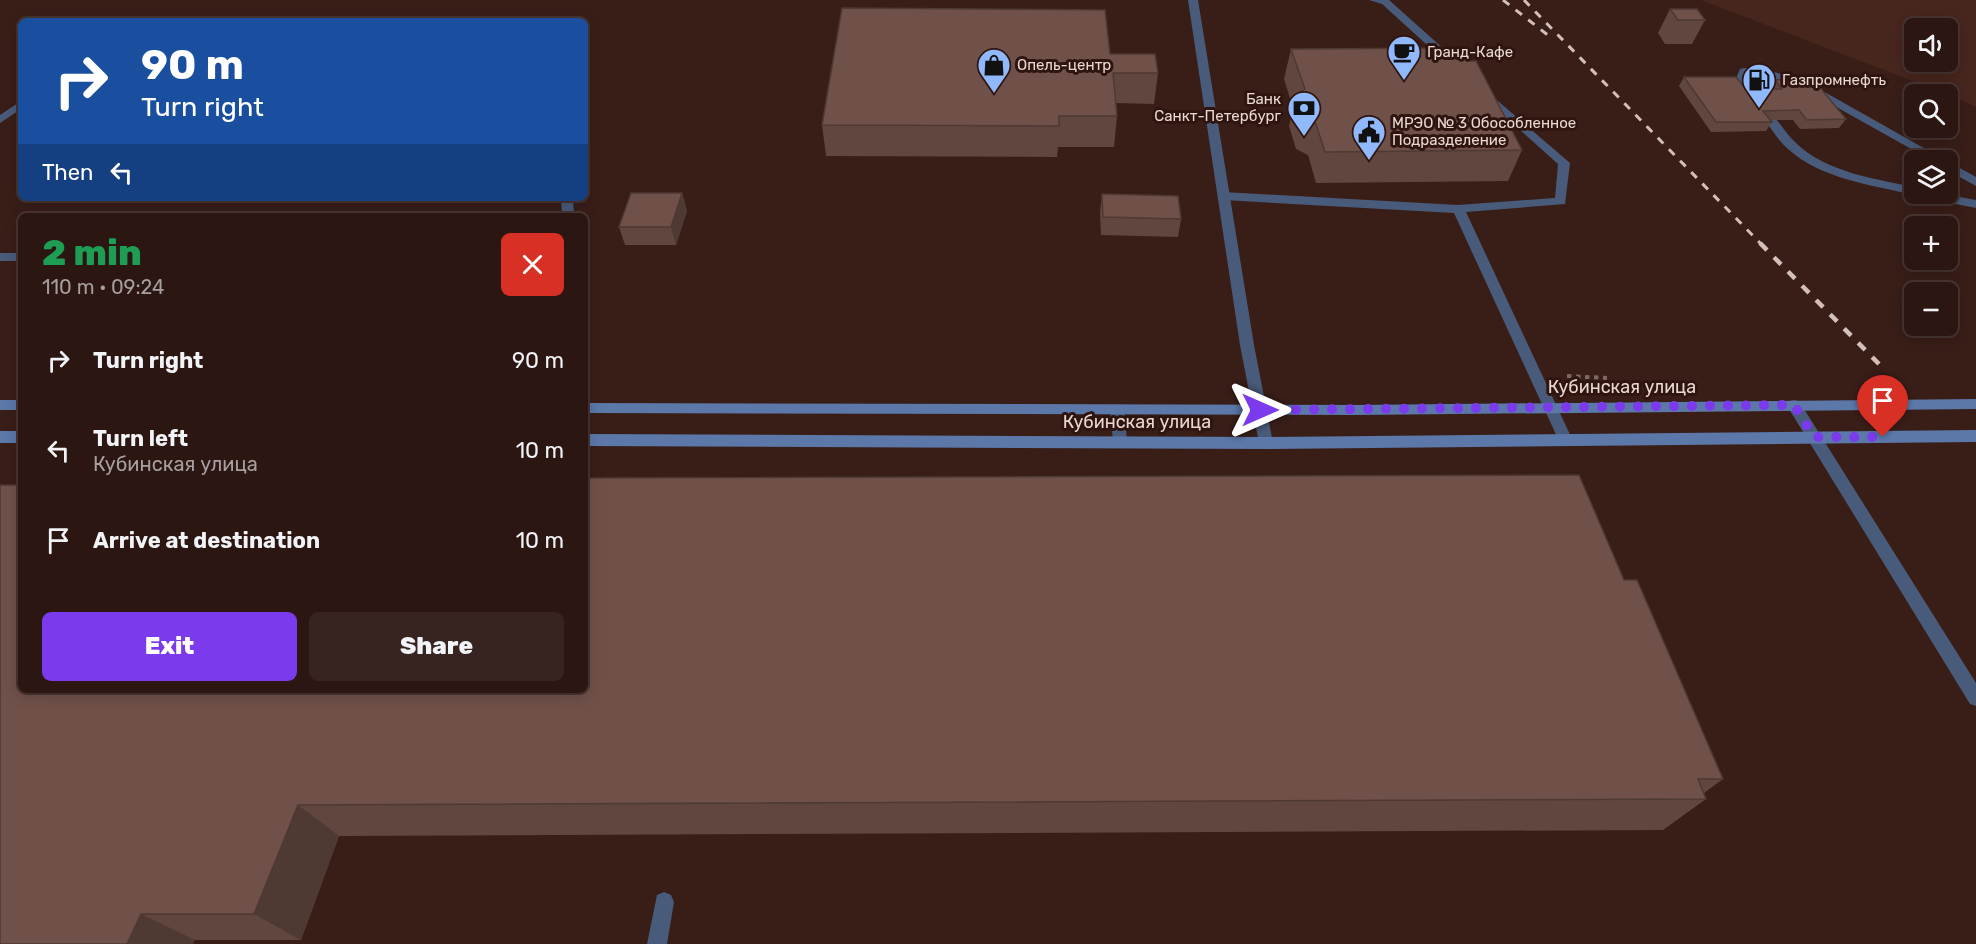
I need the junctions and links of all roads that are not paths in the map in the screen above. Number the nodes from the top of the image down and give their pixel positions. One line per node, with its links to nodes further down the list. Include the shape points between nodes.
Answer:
1 (1193, 0): 13 (street)
2 (1374, 0): 3 (street, via 1385,2)
3 (1462, 71)
4 (1479, 87): 16 (street, via 1564,163 1561,201)
5 (1754, 98): 9 (street, via 1740,81 1744,71 1764,72 1801,83)
6 (18, 106): 7 (street)
7 (0, 120)
8 (1771, 120): 12 (street, via 1794,149 1825,166)
9 (1921, 150)
10 (1958, 171): 11 (street)
11 (1976, 182)
12 (1904, 189)
13 (1223, 196): 16 (street); 26 (street)
14 (1958, 200): 15 (street)
15 (1976, 204)
16 (1458, 208): 23 (street)
17 (0, 257): 18 (street)
18 (18, 257)
19 (1976, 404): 22 (main road, Кубинская улица)
20 (0, 405): 21 (main road)
21 (18, 405)
22 (1794, 405): 23 (main road, Кубинская улица); 30 (street)
23 (1551, 407): 26 (main road, Кубинская улица); 33 (street)
24 (588, 408): 25 (main road, Кубинская улица)
25 (1117, 409): 26 (main road, Кубинская улица); 32 (street)
26 (1260, 410): 34 (street)
27 (1976, 436): 30 (main road, Кубинская улица)
28 (0, 437): 29 (main road)
29 (18, 437)
30 (1814, 437): 33 (main road, Кубинская улица); 35 (street)
31 (588, 440): 32 (main road, Кубинская улица)
32 (1120, 441): 34 (main road, Кубинская улица)
33 (1566, 441): 34 (main road, Кубинская улица)
34 (1266, 443)
35 (1976, 698)
36 (664, 902): 37 (street)
37 (657, 944)

